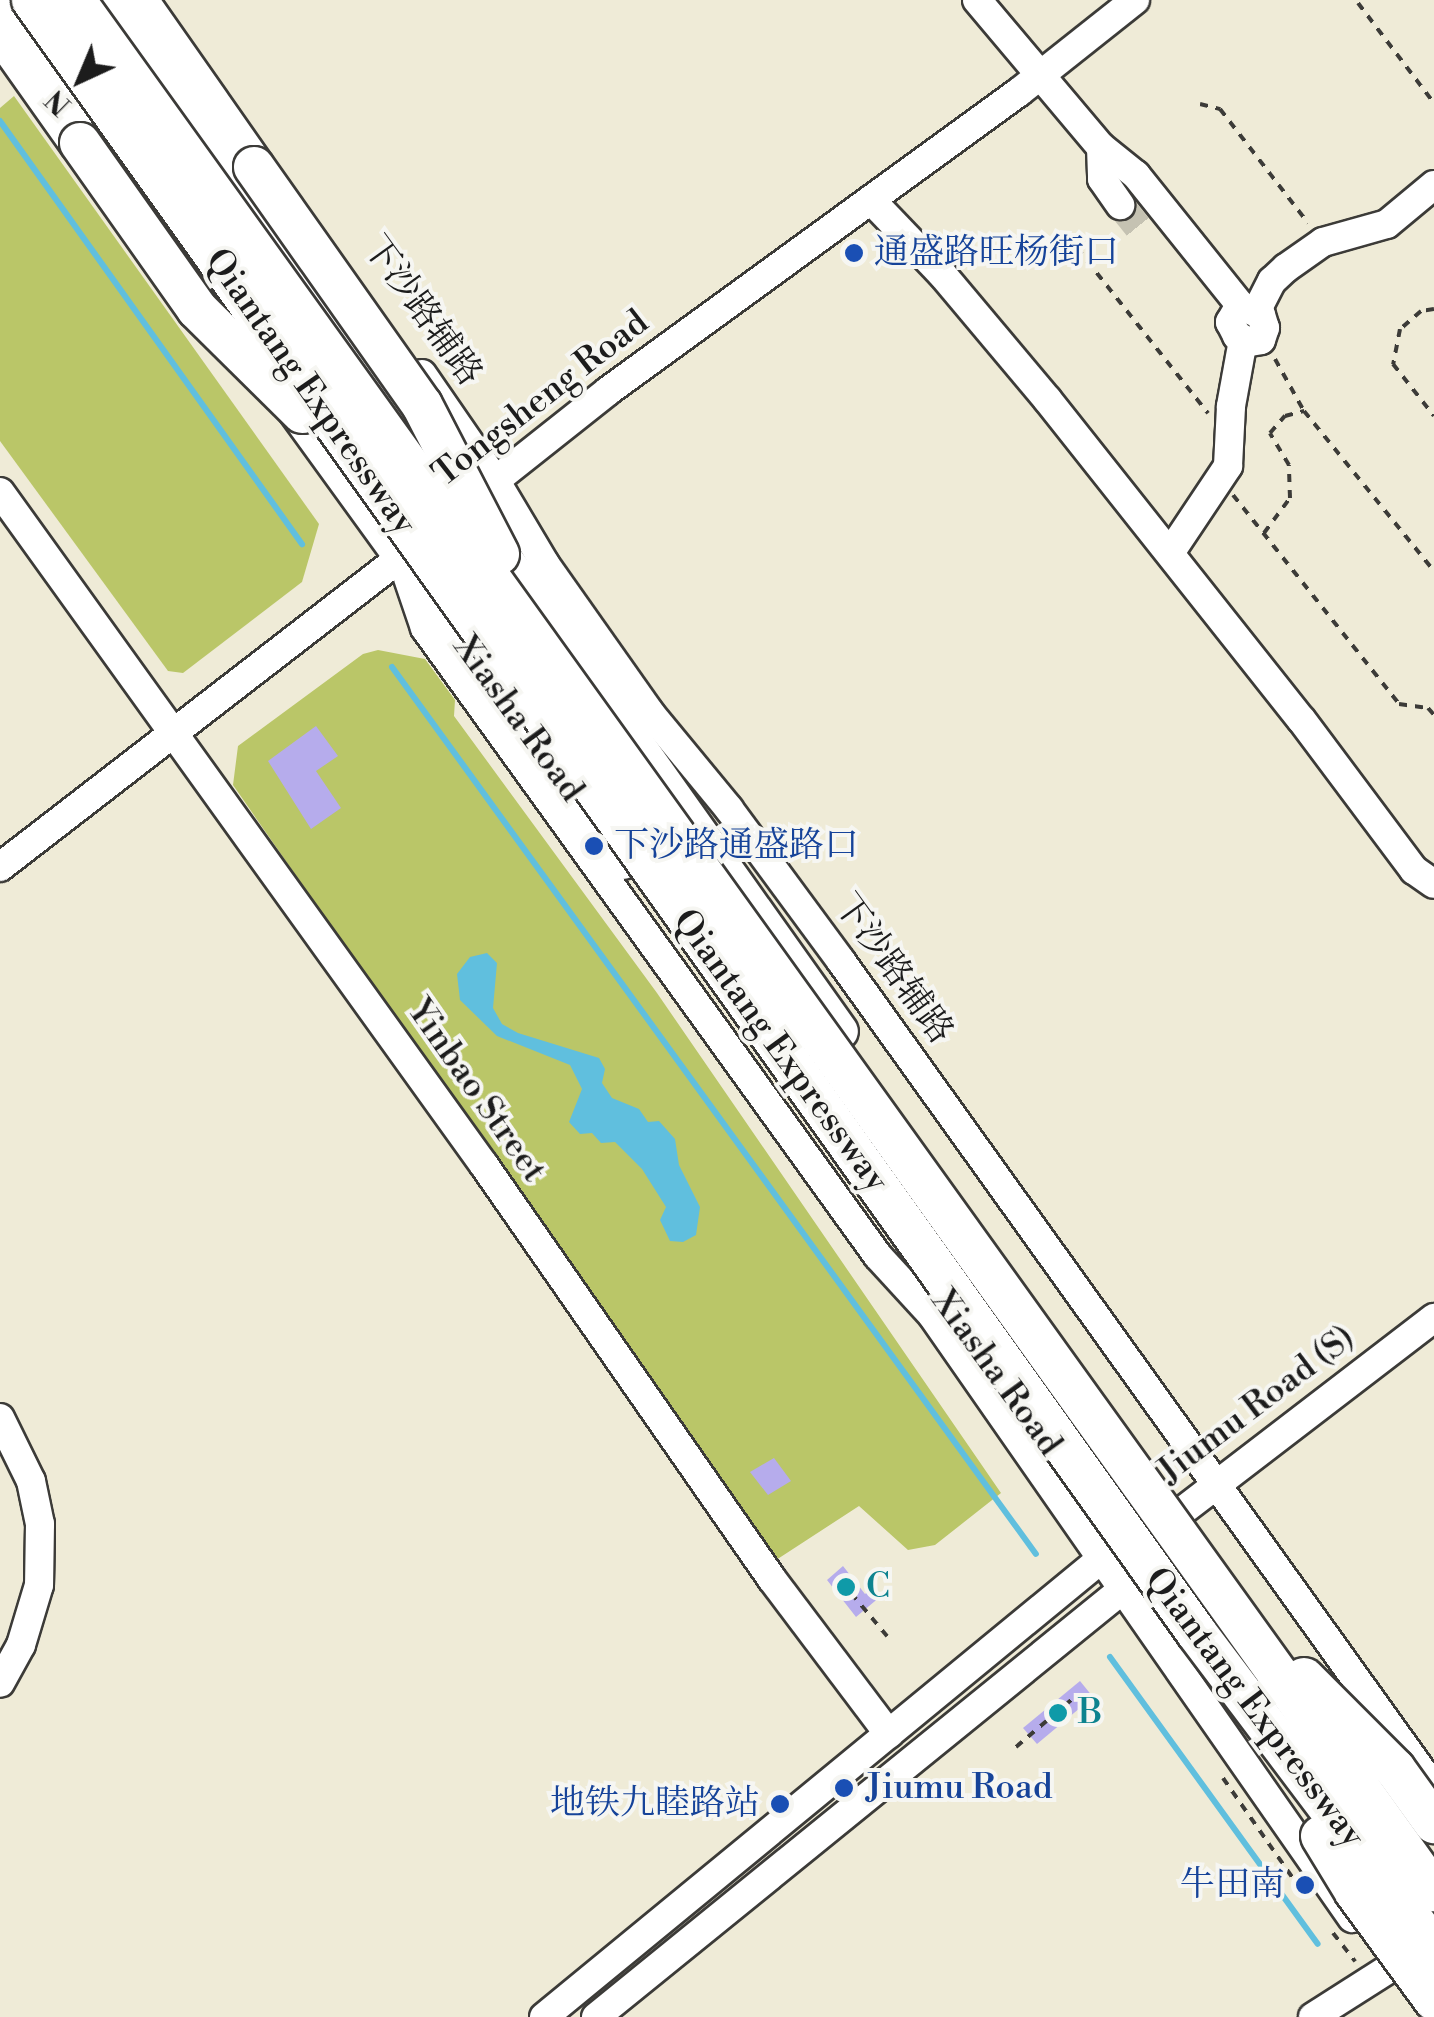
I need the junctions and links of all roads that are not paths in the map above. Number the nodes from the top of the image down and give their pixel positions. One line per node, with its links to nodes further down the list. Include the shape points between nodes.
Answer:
1 (5, 0): 17 (main road, Xiasha Road)
2 (32, 0): 19 (highway, Qiantang Expressway, bridge)
3 (75, 0): 24 (highway, Qiantang Expressway, bridge)
4 (108, 0): 21 (main road, Xiasha Road)
5 (137, 0): 24 (highway, bridge, via 422,405)
6 (151, 0): 18 (street, 下沙路辅路)
7 (977, 0): 11 (street)
8 (1135, 0): 11 (street, Tongsheng Road)
9 (0, 30): 19 (highway, bridge, via 197,309)
10 (0, 57): 17 (street, via 182,306)
11 (1038, 77): 12 (street); 14 (street, Tongsheng Road)
12 (1100, 147): 15 (street, via 1102,179); 16 (street, via 1136,175)
13 (1434, 186): 16 (street, via 1388,224 1323,242)
14 (871, 200): 18 (street, Tongsheng Road); 22 (street, via 942,274)
15 (1120, 205)
16 (1248, 309): 22 (street, via 1230,322 1252,340 1235,377 1228,466)
17 (301, 418): 23 (main road, Xiasha Road)
18 (496, 480): 21 (street, Tongsheng Road); 31 (street, 下沙路辅路, via 545,564 650,713 796,900)
19 (375, 486): 35 (highway, Qiantang Expressway, bridge)
20 (0, 492): 25 (street, Yinbao Street)
21 (466, 503): 23 (street, Tongsheng Road); 32 (main road, Xiasha Road)
22 (1170, 553): 27 (street, via 1414,870)
23 (400, 558): 25 (street, Tongsheng Road); 33 (main road, Xiasha Road)
24 (560, 673): 30 (highway, Qiantang Expressway, bridge)
25 (174, 733): 26 (street, Tongsheng Road); 37 (street, Yinbao Street, via 772,1579)
26 (0, 868)
27 (1434, 884)
28 (1434, 1318): 31 (street, Jiumu Road (S))
29 (0, 1418): 36 (street, via 31,1481 40,1524 39,1585 21,1645)
30 (1117, 1452): 39 (highway, bridge, via 1160,1494 1283,1657 1395,1769); 41 (highway, Qiantang Expressway, bridge)
31 (1217, 1484): 32 (street, Jiumu Road (S)); 38 (street, 下沙路辅路)
32 (1181, 1512): 33 (street, Jiumu Road (S)); 34 (street); 40 (main road, Xiasha Road)
33 (1110, 1552): 34 (main road, Xiasha Road); 37 (street)
34 (1131, 1582): 43 (main road, Xiasha Road); 44 (street, via 1319,1875); 47 (street)
35 (1196, 1632): 42 (highway, Qiantang Expressway, bridge); 45 (highway, bridge, via 1355,1892)
36 (0, 1683)
37 (889, 1734): 46 (street)
38 (1434, 1788)
39 (1434, 1823)
40 (1434, 1861)
41 (1434, 1891)
42 (1434, 1948)
43 (1434, 1960)
44 (1390, 1968): 48 (street); 49 (street)
45 (1434, 2000)
46 (544, 2017)
47 (596, 2017)
48 (1314, 2017)
49 (1426, 2017)

